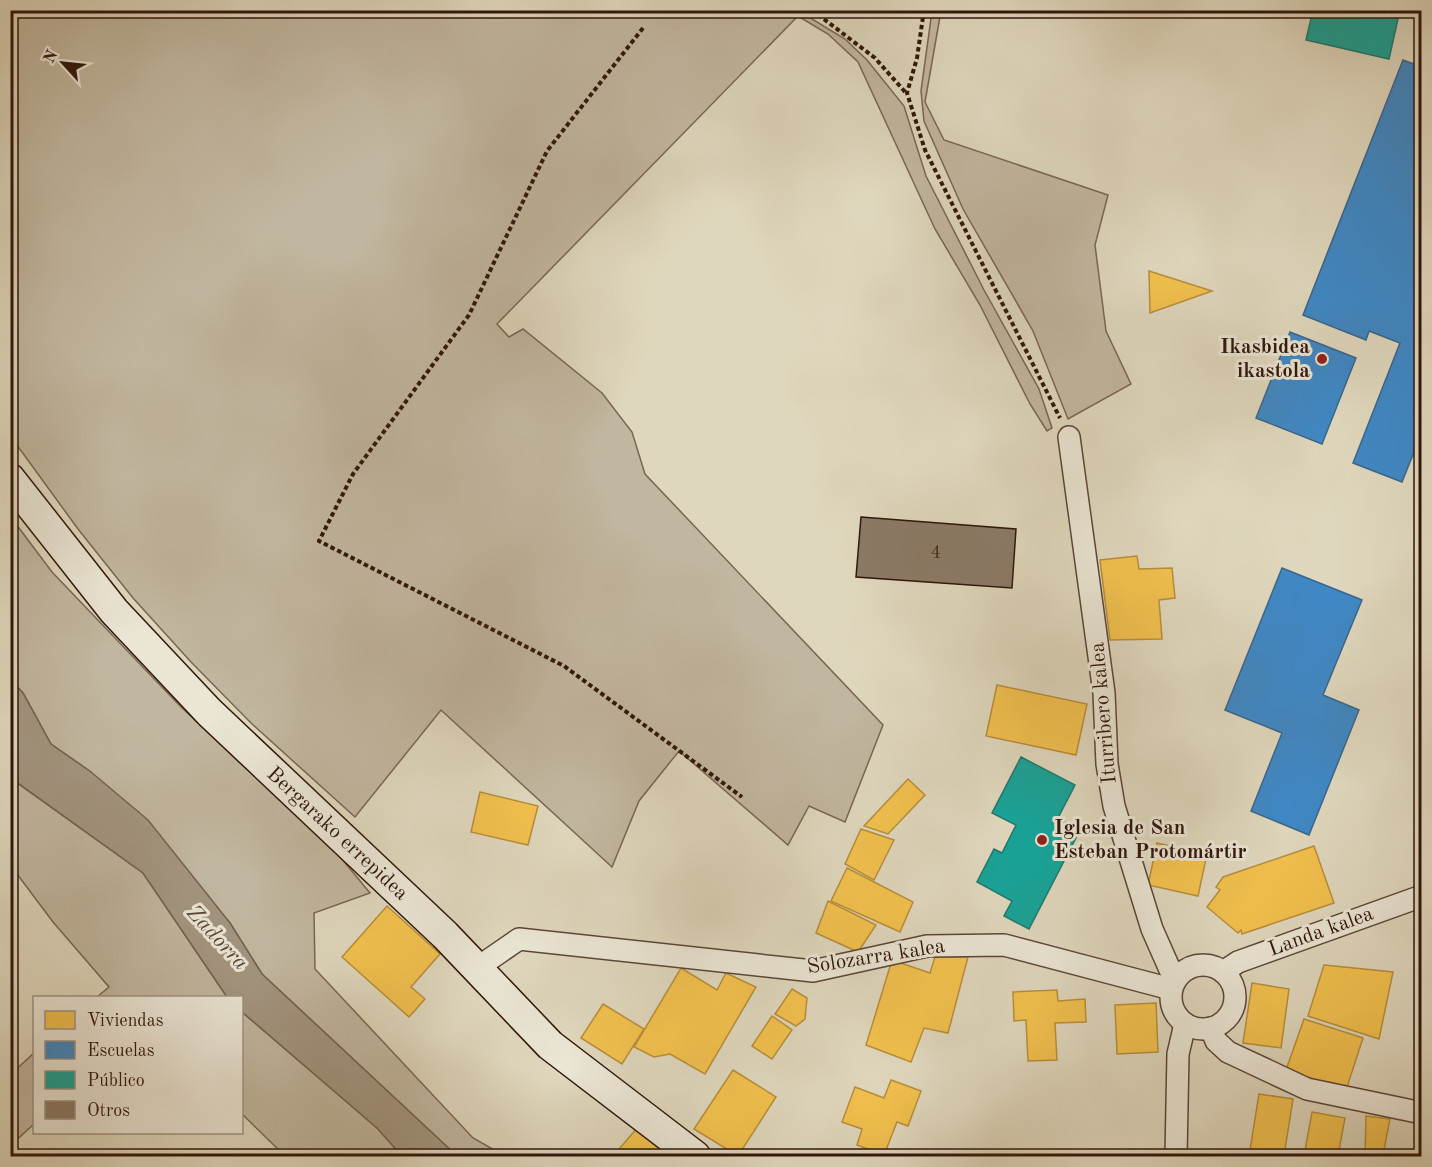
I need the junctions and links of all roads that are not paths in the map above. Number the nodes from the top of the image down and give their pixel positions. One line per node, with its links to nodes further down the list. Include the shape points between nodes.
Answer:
1 (1069, 437): 6 (street, Iturribero kalea, via 1103,681 1107,764 1114,806)
2 (10, 479): 4 (street, Bergarako errepidea, via 114,611 209,712)
3 (1422, 896): 5 (street, Landa kalea, via 1238,962)
4 (477, 968): 6 (street, Solozarra kalea, via 519,939 813,971 927,946 1004,945); 10 (street, Bergarako errepidea, via 550,1046)
5 (1223, 972): 6 (street, via 1201,965 1181,972); 8 (street, via 1233,987 1233,1007 1228,1017)
6 (1173, 985): 7 (street, via 1172,1008)
7 (1185, 1024): 8 (street); 11 (street, via 1178,1054)
8 (1211, 1028): 9 (street, via 1216,1041 1227,1052 1307,1089)
9 (1422, 1113)
10 (695, 1156)
11 (1176, 1156)

